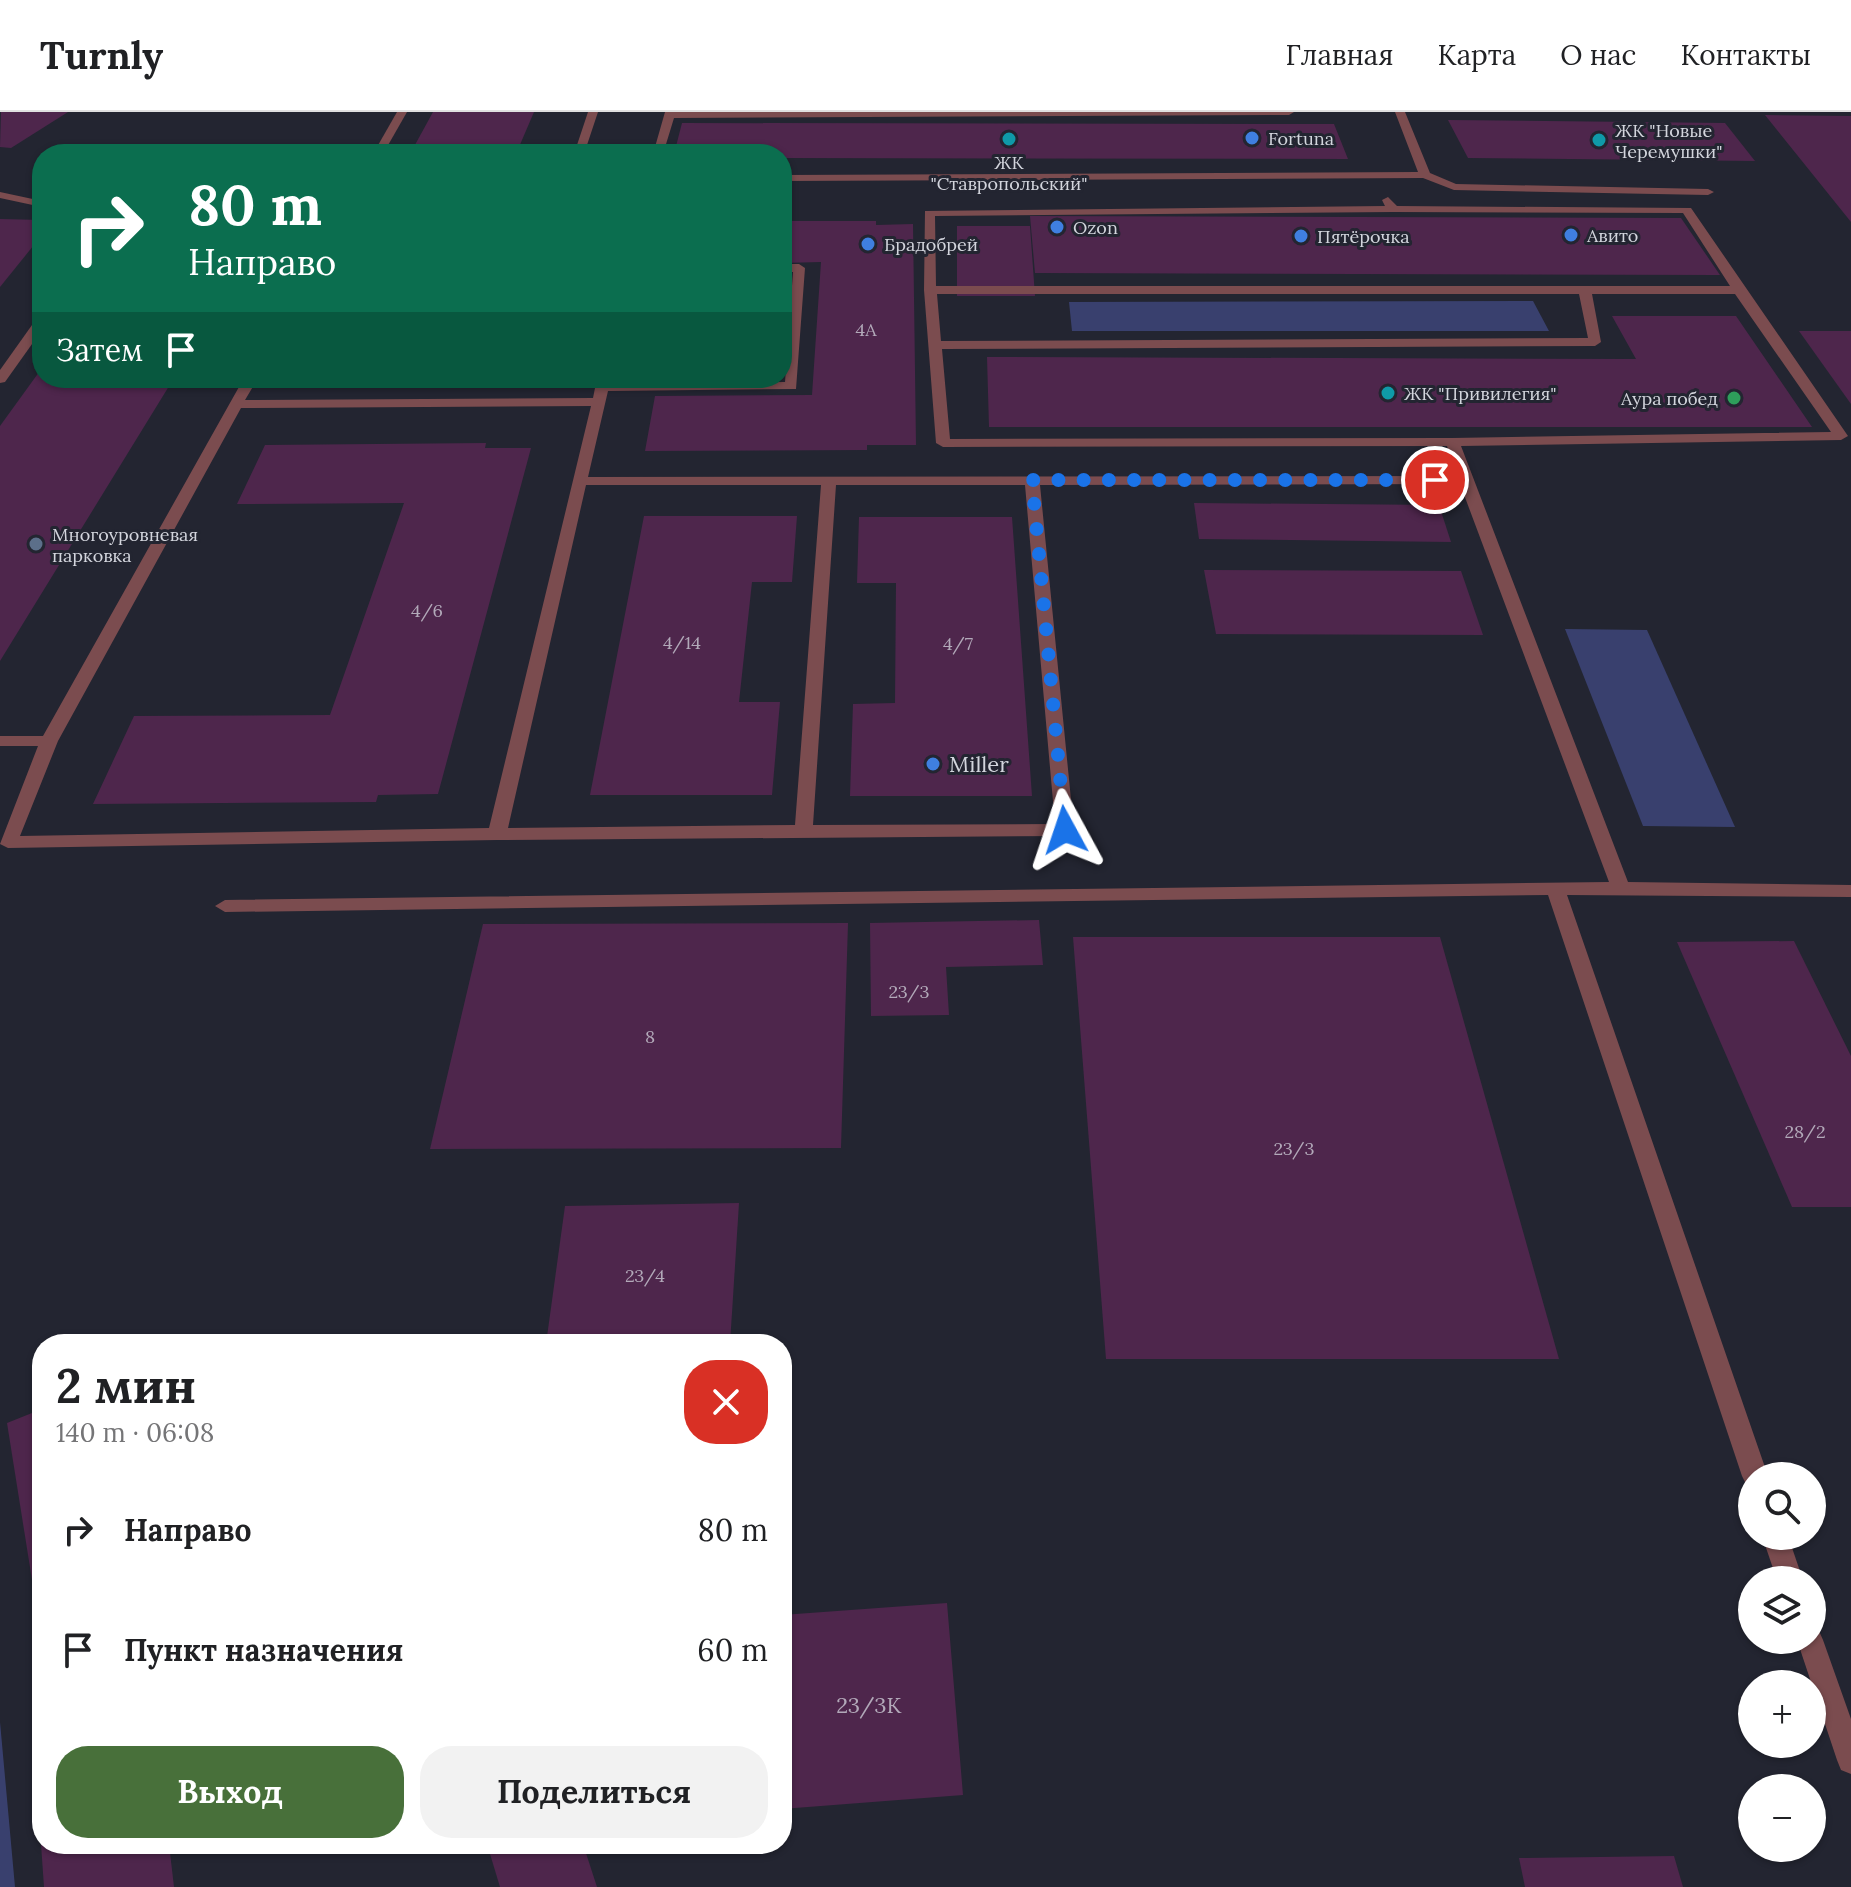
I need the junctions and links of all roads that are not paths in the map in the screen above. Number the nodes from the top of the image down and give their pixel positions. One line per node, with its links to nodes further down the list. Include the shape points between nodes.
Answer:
1 (402, 112): 6 (lane)
2 (593, 112): 7 (lane)
3 (1289, 112): 5 (lane)
4 (1400, 112): 10 (lane)
5 (670, 114): 8 (lane)
6 (384, 144)
7 (582, 144)
8 (661, 144)
9 (1376, 175): 10 (lane); 11 (lane); 14 (lane)
10 (1425, 175): 12 (lane, via 1454,187)
11 (792, 178)
12 (1708, 192)
13 (0, 195): 15 (lane)
14 (1389, 201): 17 (lane, via 929,213); 19 (lane, via 1687,210)
15 (32, 202)
16 (792, 268): 22 (lane, via 799,268)
17 (930, 290): 18 (lane); 21 (lane)
18 (1585, 290): 19 (lane); 21 (lane, via 1595,342)
19 (1739, 290): 28 (lane, via 1841,436)
20 (32, 335): 23 (lane)
21 (933, 345): 28 (lane, via 943,443)
22 (792, 371)
23 (0, 379)
24 (245, 388): 27 (lane)
25 (665, 388): 26 (lane)
26 (602, 389): 27 (lane); 32 (lane)
27 (236, 404): 34 (lane)
28 (1452, 442): 31 (lane)
29 (829, 479): 30 (lane); 32 (lane); 35 (lane)
30 (1032, 480): 31 (lane); 35 (lane, via 1065,830)
31 (1466, 480): 37 (lane)
32 (579, 481): 36 (lane)
33 (0, 741): 34 (lane)
34 (49, 741): 36 (lane, via 8,842)
35 (804, 831): 36 (lane)
36 (497, 834)
37 (1621, 888): 38 (lane); 39 (lane)
38 (1556, 890): 40 (lane); 41 (lane)
39 (1851, 891)
40 (225, 906)
41 (1750, 1462)
42 (1815, 1654): 43 (lane)
43 (1851, 1760)

